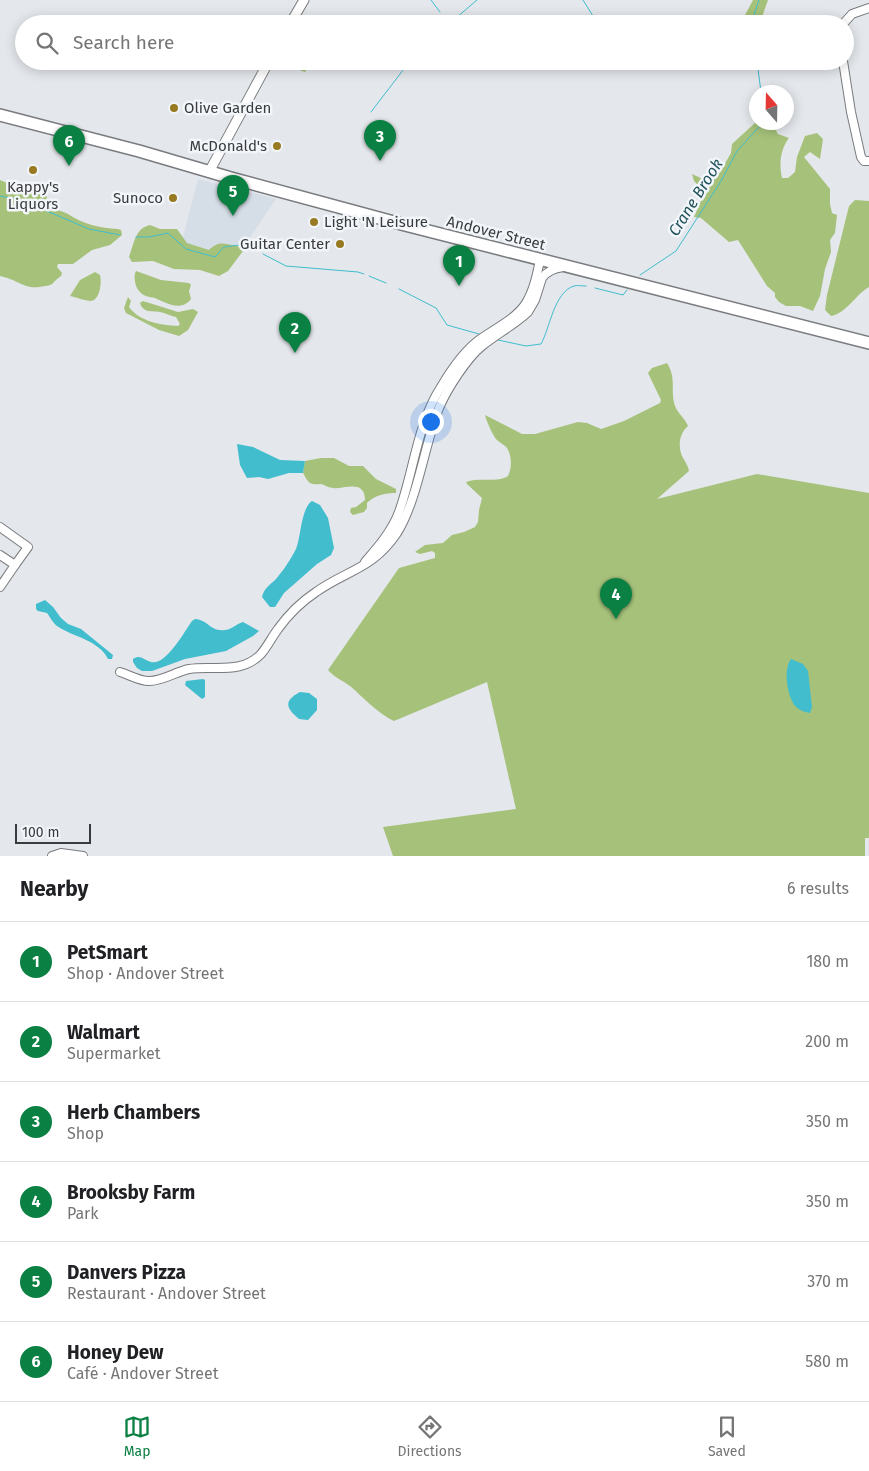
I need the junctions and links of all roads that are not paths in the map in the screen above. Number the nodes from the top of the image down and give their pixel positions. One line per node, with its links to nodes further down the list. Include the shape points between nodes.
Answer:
1 (304, 0): 3 (main road)
2 (869, 8): 4 (street)
3 (295, 15)
4 (851, 15)
5 (264, 70): 9 (main road)
6 (844, 70): 8 (street, via 861,157)
7 (0, 115): 9 (highway, Andover Street)
8 (869, 161)
9 (209, 172): 10 (highway, Andover Street)
10 (540, 260): 11 (highway, Andover Street); 16 (street, via 531,293 521,310 466,351 441,386 425,422 399,513 378,547)
11 (567, 266): 12 (highway, Andover Street); 16 (street, via 545,274 528,312 481,347 468,362 440,406 401,525 378,556)
12 (869, 343)
13 (0, 527): 15 (street, via 28,547)
14 (0, 555): 15 (street)
15 (15, 565): 17 (street)
16 (351, 572): 18 (street, via 304,602 284,622 261,654 247,664 231,668 188,669 154,681 140,680)
17 (0, 587)
18 (120, 672)
19 (52, 856): 20 (street, via 61,853)
20 (83, 856)

